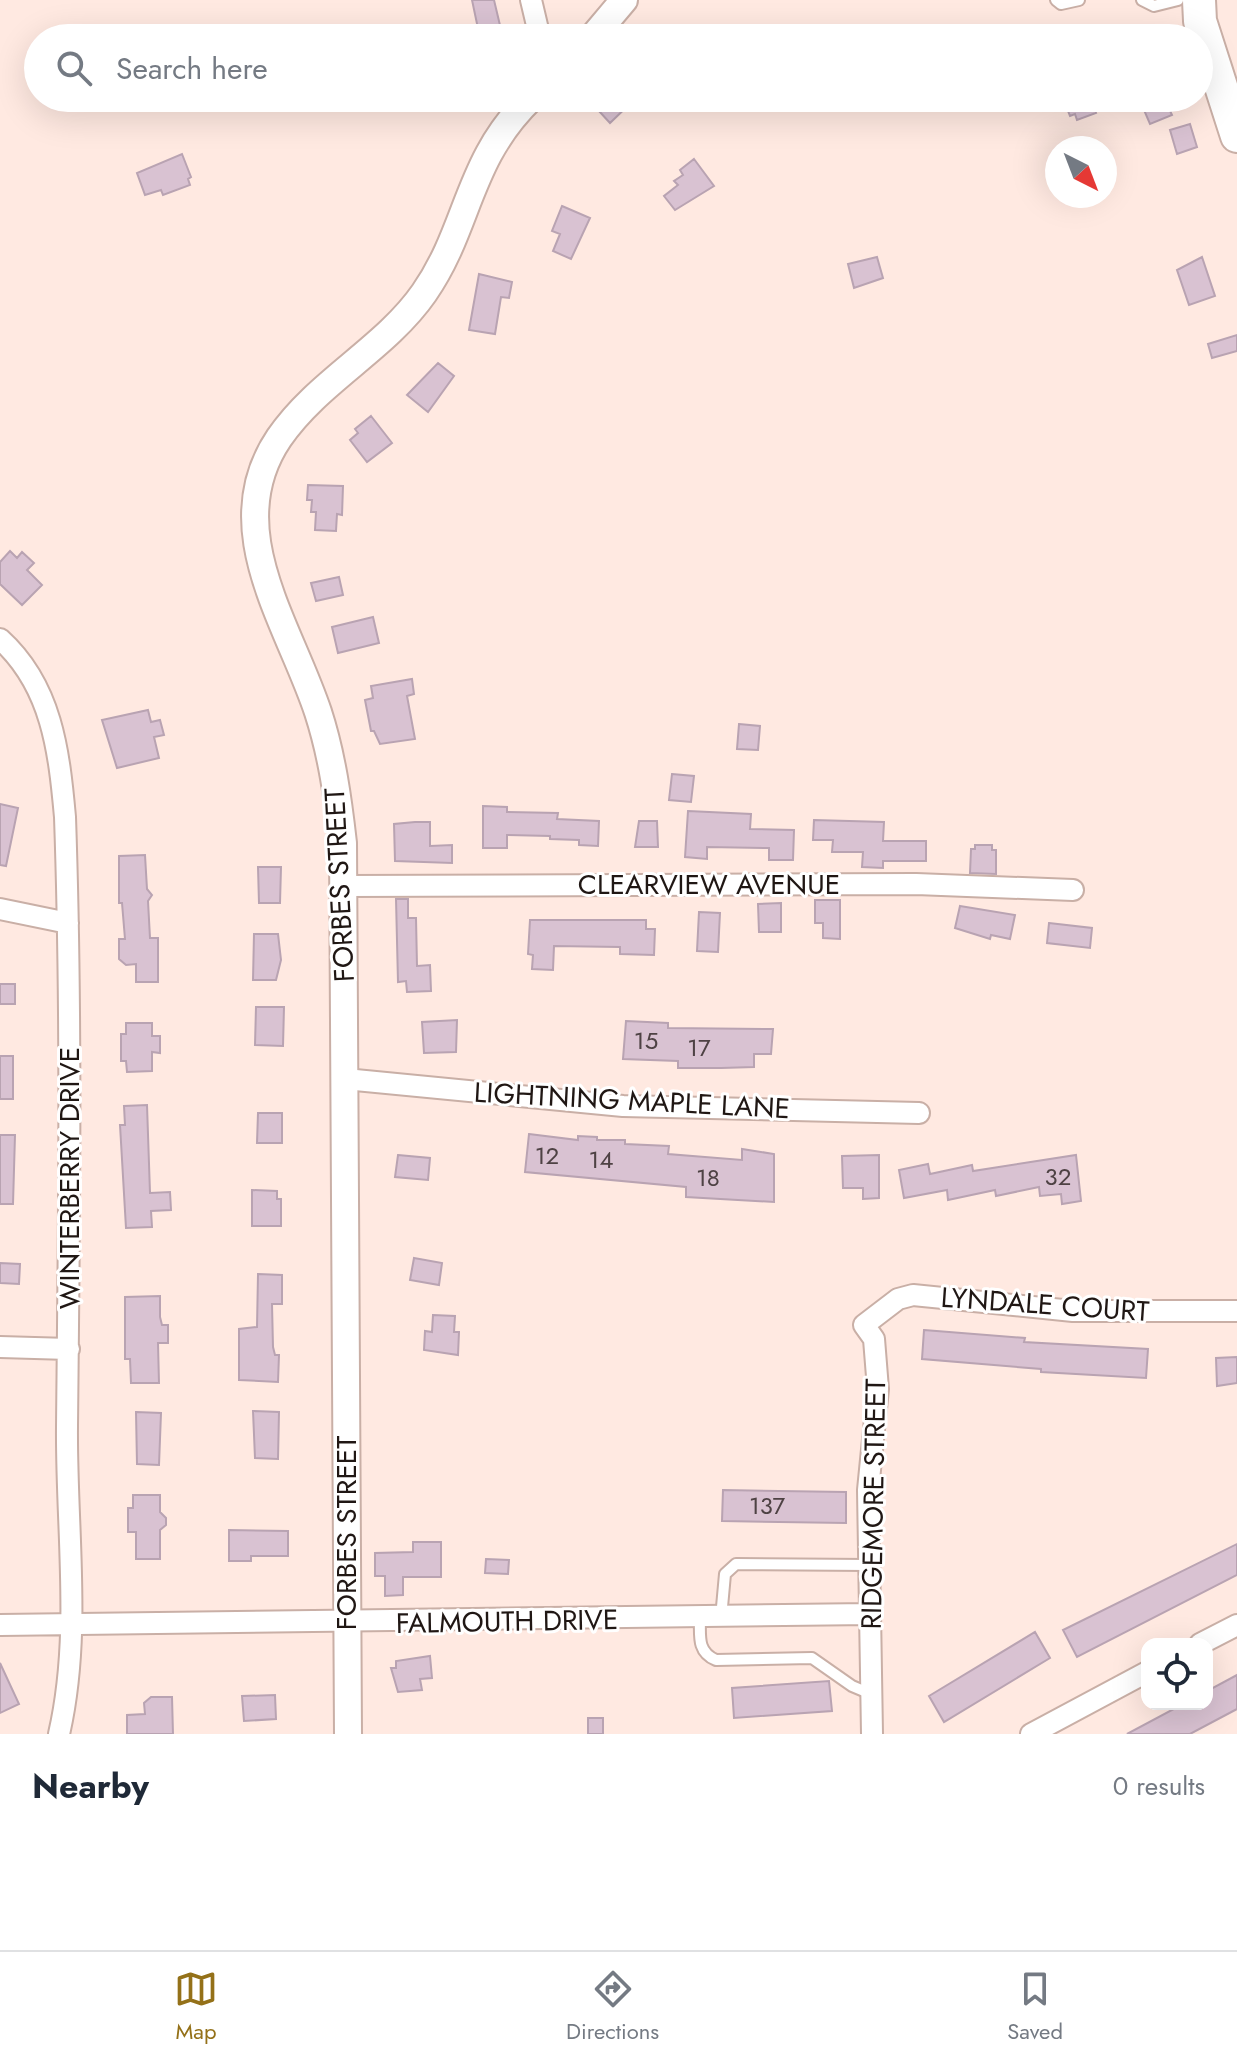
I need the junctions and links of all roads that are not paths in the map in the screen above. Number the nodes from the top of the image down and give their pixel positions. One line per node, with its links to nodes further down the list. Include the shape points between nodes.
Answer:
1 (531, 0): 7 (street)
2 (624, 0): 8 (street)
3 (1056, 0): 4 (lane)
4 (1079, 0)
5 (1142, 0): 6 (lane, via 1154,6)
6 (1190, 5): 9 (main road)
7 (537, 24)
8 (604, 24)
9 (1197, 24)
10 (1213, 69): 12 (main road)
11 (517, 112): 14 (street, FORBES STREET, via 481,164 424,293 293,419 257,482 256,546 327,744 338,798)
12 (1237, 136)
13 (0, 639): 17 (street, WINTERBERRY DRIVE, via 37,686 55,735 65,817)
14 (345, 886): 15 (street, CLEARVIEW AVENUE, via 916,884); 18 (street, FORBES STREET)
15 (1073, 890)
16 (0, 909): 17 (street)
17 (68, 923): 23 (street, WINTERBERRY DRIVE)
18 (345, 1079): 19 (street, LIGHTNING MAPLE LANE, via 623,1106); 28 (street, FORBES STREET)
19 (919, 1113)
20 (1237, 1311): 21 (street, LYNDALE COURT, via 1073,1311 913,1295 898,1299)
21 (864, 1325): 24 (street, RIDGEMORE STREET, via 874,1339 878,1389 869,1455)
22 (0, 1347): 23 (street)
23 (69, 1349): 29 (street, WINTERBERRY DRIVE)
24 (869, 1565): 25 (street, RIDGEMORE STREET); 27 (lane, via 736,1564 723,1579)
25 (870, 1614): 27 (street, FALMOUTH DRIVE); 34 (street, RIDGEMORE STREET)
26 (700, 1618): 27 (street, FALMOUTH DRIVE); 28 (street, FALMOUTH DRIVE); 34 (lane, via 700,1643 707,1657 812,1658)
27 (721, 1618)
28 (347, 1623): 29 (street, FALMOUTH DRIVE); 36 (street, FORBES STREET)
29 (71, 1624): 30 (street, FALMOUTH DRIVE); 35 (street, WINTERBERRY DRIVE, via 71,1666)
30 (0, 1625)
31 (1237, 1625): 32 (street)
32 (1212, 1638)
33 (1141, 1675): 38 (street)
34 (871, 1694): 37 (street, RIDGEMORE STREET)
35 (59, 1734)
36 (348, 1734)
37 (872, 1734)
38 (1031, 1734)

